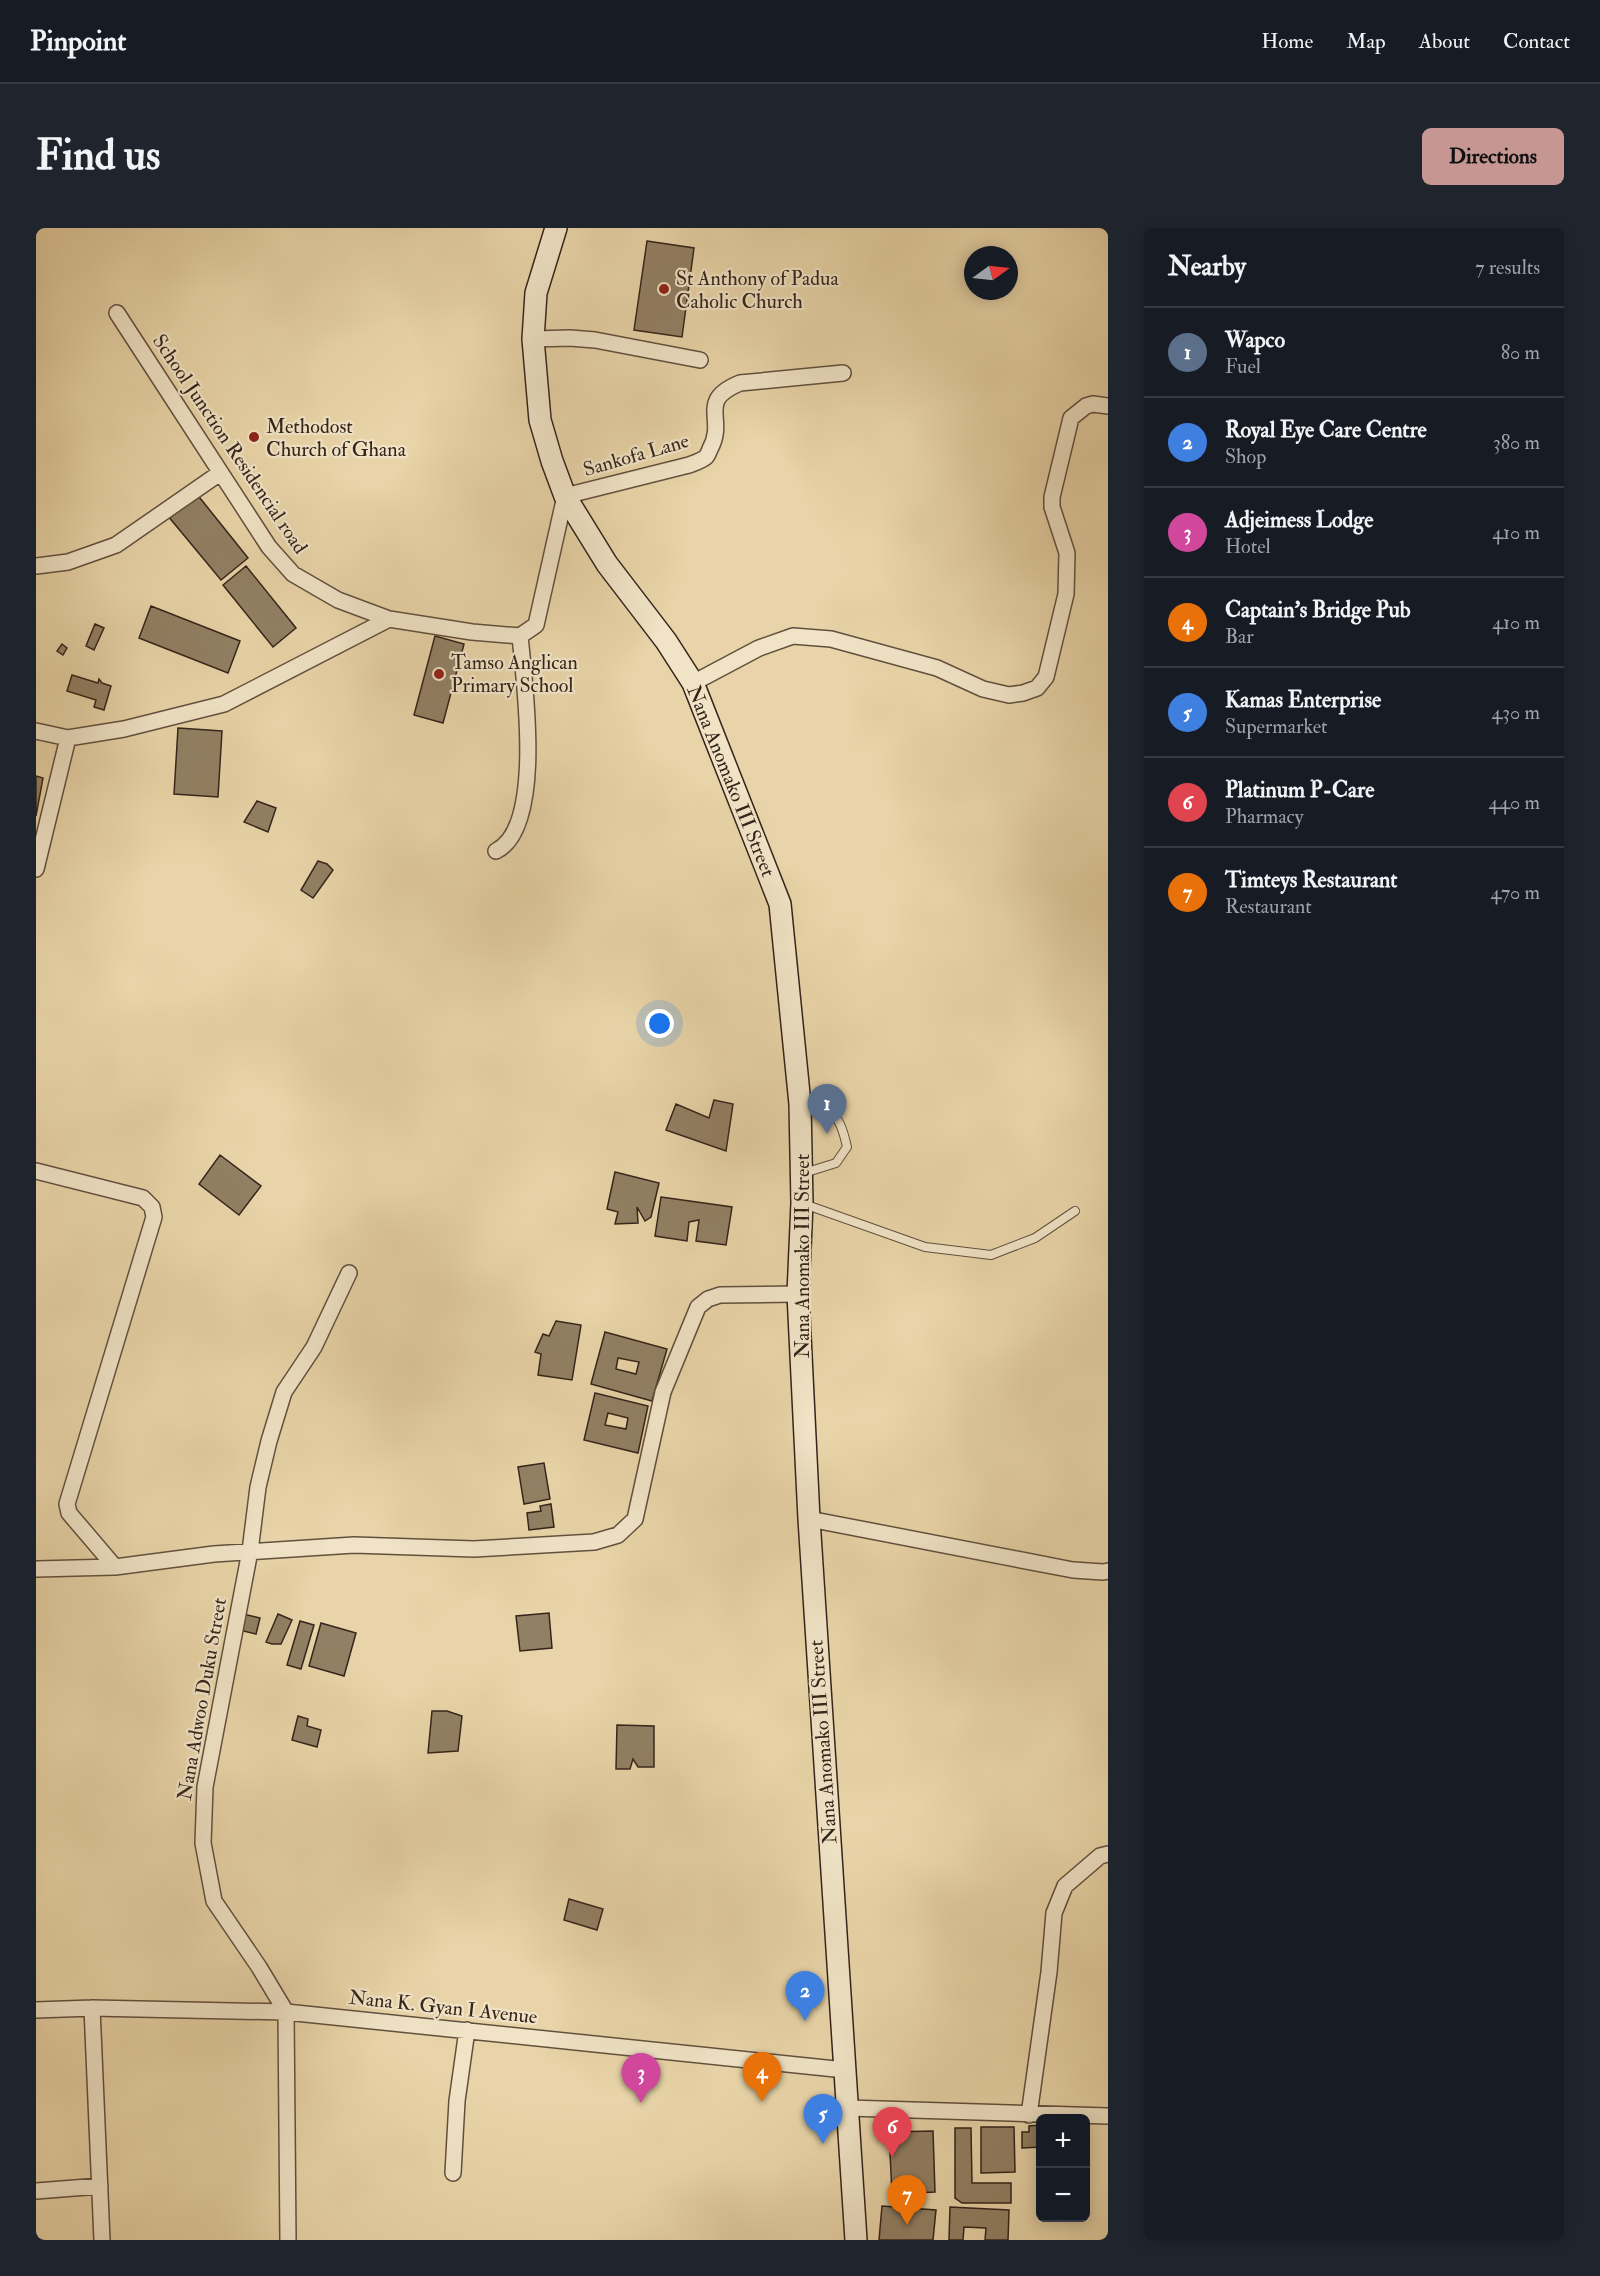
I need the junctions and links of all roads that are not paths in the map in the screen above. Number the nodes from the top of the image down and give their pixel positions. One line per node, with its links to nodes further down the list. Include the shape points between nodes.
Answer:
1 (555, 228): 3 (street, Nana Anomako III Street, via 536,293)
2 (117, 313): 7 (street, School Junction Residencial road)
3 (533, 339): 4 (street, via 595,340); 8 (street, Nana Anomako III Street, via 540,420)
4 (700, 360)
5 (843, 373): 8 (street, Sankofa Lane, via 740,383 724,389 713,411 716,439 706,457)
6 (1108, 405): 12 (street, via 1093,404 1078,411 1071,418 1064,440 1052,507 1066,553 1066,594 1046,677 1037,688 1009,695 937,668 831,639 793,636 759,648)
7 (220, 473): 9 (street, via 116,545 68,562); 10 (street, School Junction Residencial road, via 269,547 294,574 338,600)
8 (565, 496): 11 (street, via 536,625); 12 (street, Nana Anomako III Street, via 607,564)
9 (36, 566)
10 (389, 619): 11 (street, School Junction Residencial road); 14 (street, via 224,704 124,729)
11 (520, 636): 15 (street, via 529,733 526,789 509,841)
12 (693, 683): 17 (street, Nana Anomako III Street, via 780,904)
13 (36, 731): 14 (street)
14 (68, 738): 16 (street)
15 (496, 851)
16 (36, 869)
17 (800, 1104): 19 (street, Nana Anomako III Street); 19 (lane, via 834,1114 842,1124 847,1147 836,1164)
18 (36, 1171): 26 (street, via 143,1198 153,1207 154,1218 67,1504 69,1513)
19 (802, 1174): 20 (street, Nana Anomako III Street)
20 (802, 1203): 21 (lane, via 925,1247 991,1255 1035,1238); 23 (street, Nana Anomako III Street)
21 (1074, 1211)
22 (349, 1273): 25 (street, Nana Adwoo Duku Street, via 314,1347 284,1392 258,1487)
23 (798, 1294): 24 (street, Nana Anomako III Street); 25 (street, via 720,1295 698,1307 663,1392 635,1519 618,1535 594,1542 474,1549 354,1545)
24 (809, 1519): 28 (street, via 1073,1570); 34 (street, Nana Anomako III Street)
25 (250, 1551): 26 (street); 32 (street, Nana Adwoo Duku Street, via 205,1787 203,1844 214,1901)
26 (115, 1567): 27 (street)
27 (36, 1569)
28 (1108, 1571)
29 (1108, 1854): 36 (street, via 1100,1856 1065,1886 1054,1913)
30 (92, 2008): 31 (street, Nana K. Gyan I Avenue); 32 (street, Nana K. Gyan I Avenue); 39 (street)
31 (36, 2010)
32 (286, 2012): 33 (street, Nana K. Gyan I Avenue); 42 (street)
33 (467, 2030): 34 (street, Nana K. Gyan I Avenue); 38 (street)
34 (845, 2070): 35 (street, Nana Anomako III Street)
35 (848, 2108): 36 (street); 43 (street, Nana Anomako III Street)
36 (1029, 2115): 37 (street)
37 (1108, 2116)
38 (453, 2173)
39 (100, 2186): 40 (street); 41 (street)
40 (36, 2191)
41 (102, 2240)
42 (288, 2240)
43 (856, 2240)

